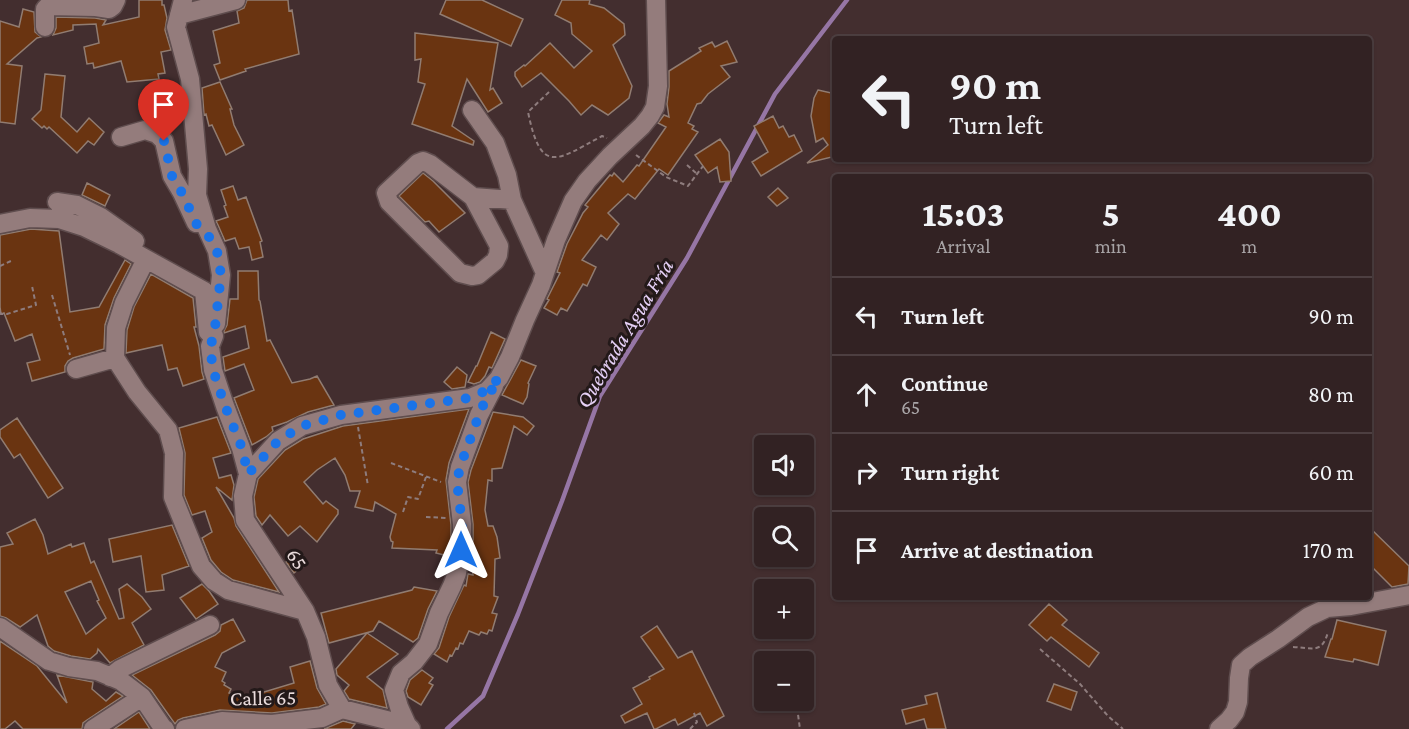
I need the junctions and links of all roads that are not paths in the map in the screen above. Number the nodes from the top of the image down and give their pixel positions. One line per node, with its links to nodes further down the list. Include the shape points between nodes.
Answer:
1 (116, 0): 5 (street, via 109,9 48,6)
2 (236, 0): 4 (street)
3 (656, 0): 14 (street, via 657,97 650,116 587,181 573,201)
4 (181, 8): 12 (street, via 176,27 194,108 197,195)
5 (45, 27)
6 (472, 110): 9 (street, via 495,143)
7 (121, 137): 12 (street, via 145,130 158,134 164,141 172,176 197,225)
8 (473, 197): 8 (street, via 423,161 386,193 389,202 460,273 472,276 495,261 499,246); 9 (street)
9 (512, 200): 14 (street)
10 (57, 202): 15 (street, via 77,205 100,217)
11 (0, 224): 13 (street, via 30,218 59,219 84,227)
12 (211, 239): 16 (street, via 221,275)
13 (146, 259): 15 (street); 17 (street, via 116,328)
14 (545, 273): 19 (street)
15 (204, 291): 16 (street, via 208,332)
16 (214, 336): 20 (street, via 210,346 213,370)
17 (115, 358): 18 (street); 22 (street, via 168,430 174,453 173,497 201,566 228,590)
18 (76, 369)
19 (499, 378): 20 (street, via 487,390 470,398 348,414 302,426 278,441); 28 (street, via 485,401 460,467 457,487 462,524 457,573 428,644 401,673 394,690)
20 (248, 474): 22 (street, 65, via 243,496 245,520)
21 (1409, 596): 32 (street, via 1327,608 1250,657 1241,665 1235,712)
22 (305, 611): 27 (street, 65, via 328,685)
23 (210, 625): 25 (street)
24 (0, 627): 25 (street, via 49,661)
25 (110, 677): 26 (street)
26 (142, 697): 29 (street); 30 (street)
27 (342, 709): 28 (street); 31 (street, Calle 65, via 322,718 272,724 222,721)
28 (409, 727)
29 (93, 729)
30 (165, 729)
31 (185, 729)
32 (1220, 729)

